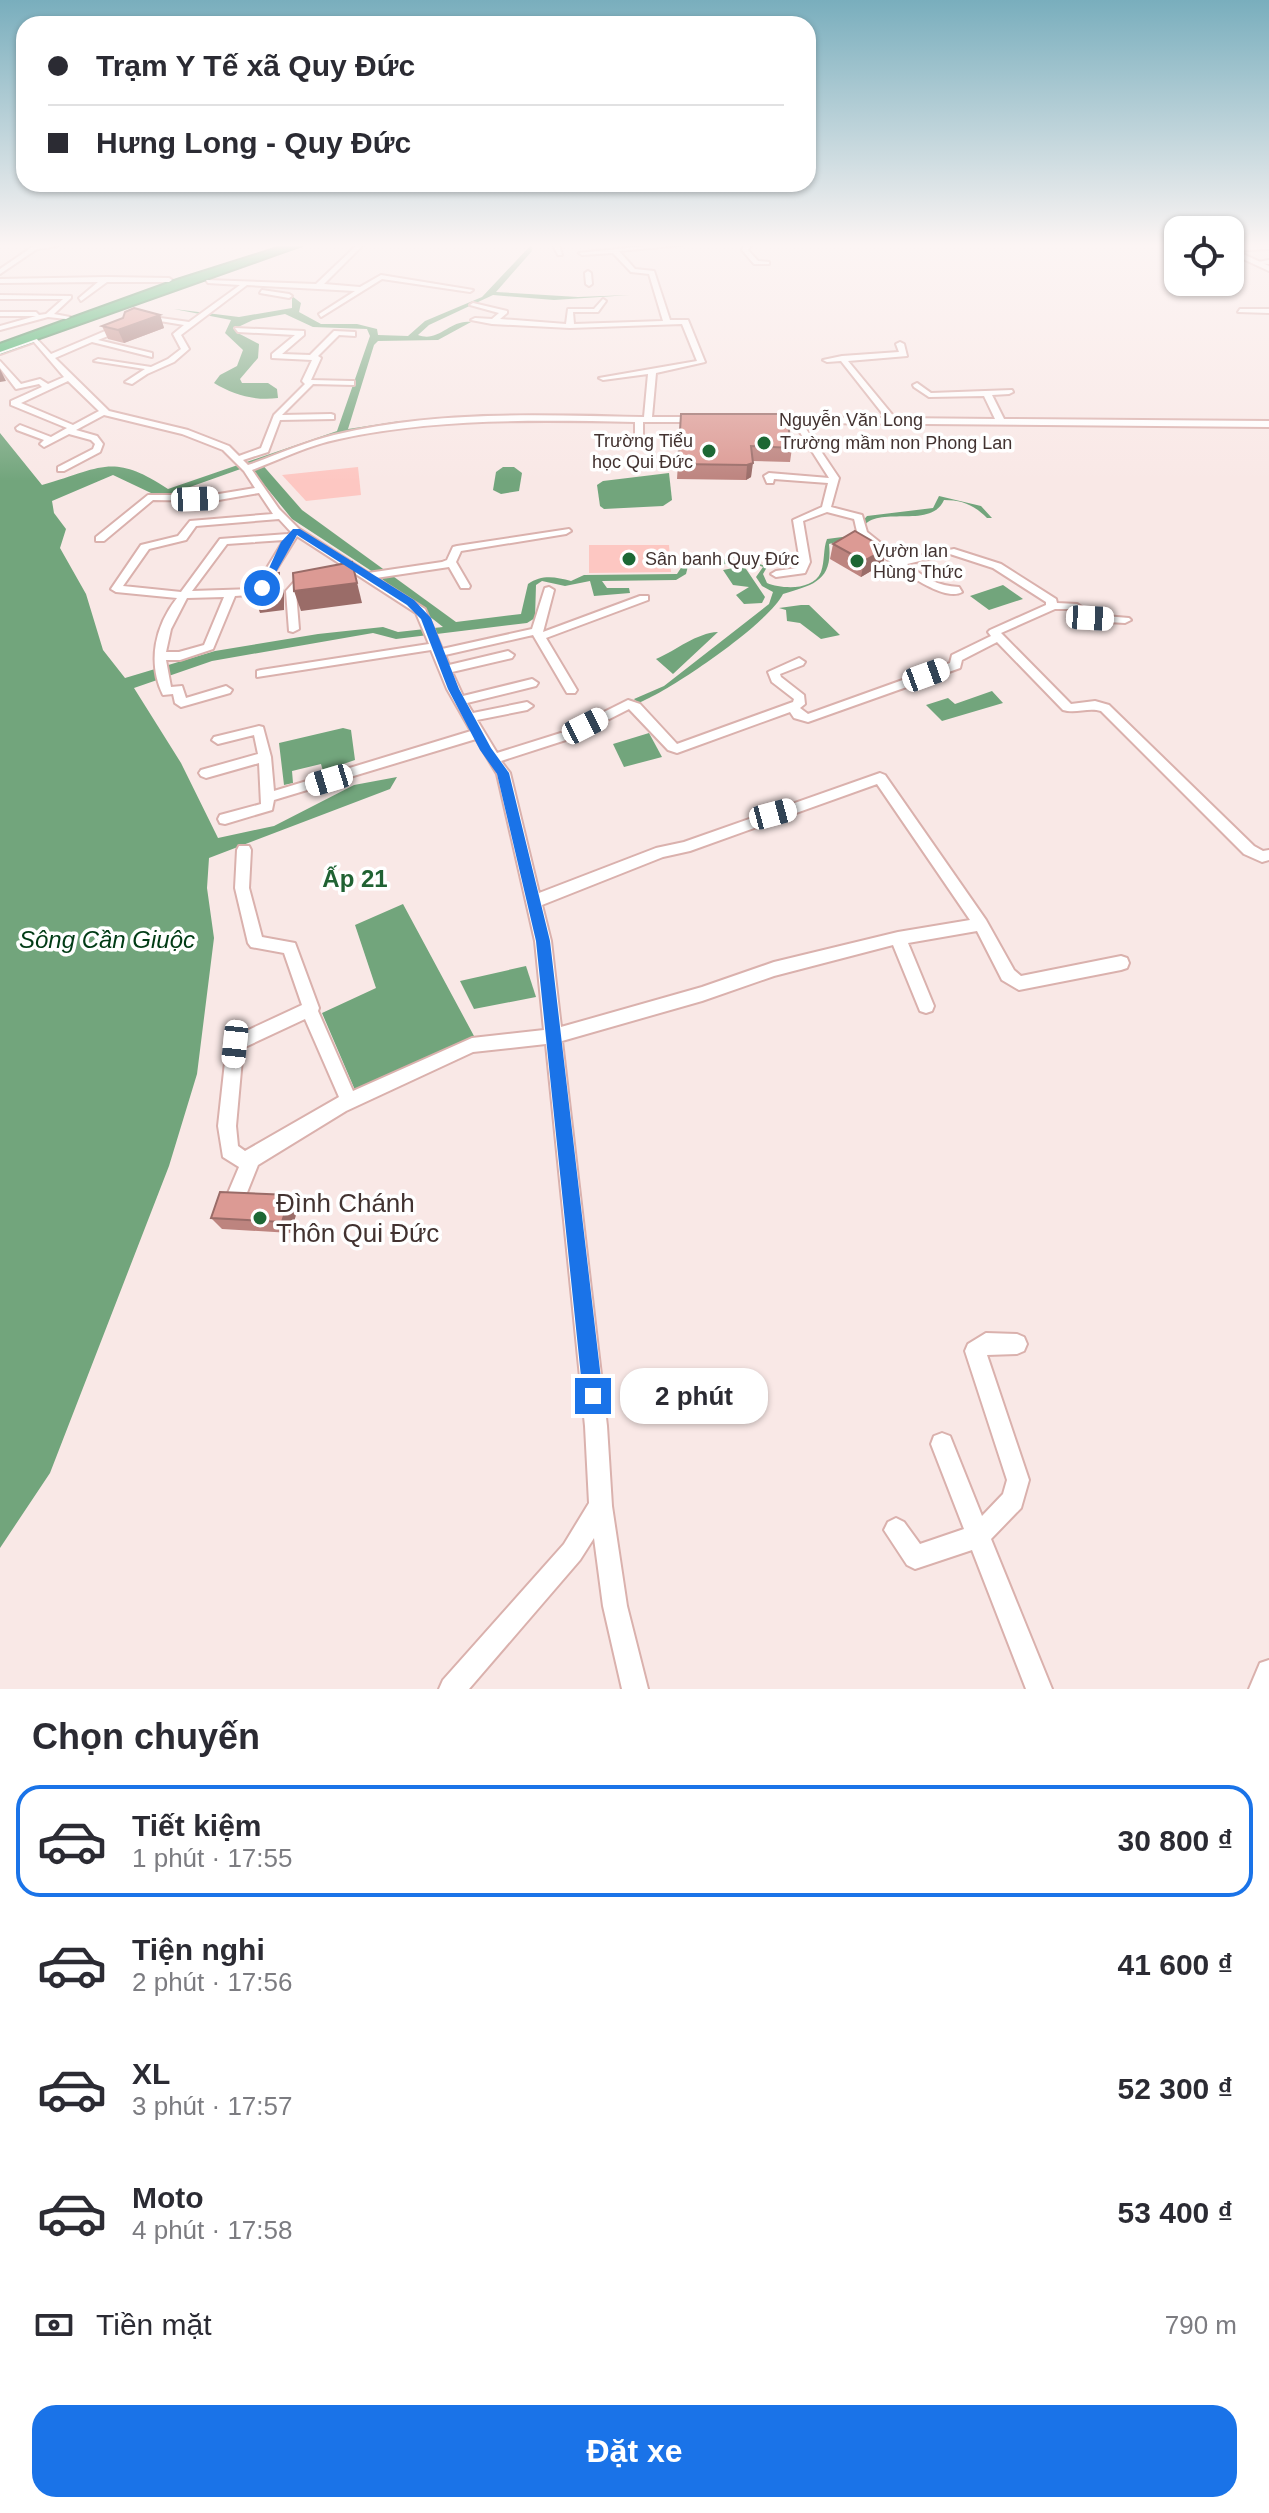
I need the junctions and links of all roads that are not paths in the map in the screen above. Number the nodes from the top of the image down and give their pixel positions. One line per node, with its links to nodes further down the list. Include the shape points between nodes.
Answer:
1 (626, 323): 12 (street)
2 (47, 324): 14 (highway)
3 (69, 324): 16 (highway)
4 (189, 324): 24 (street, via 176,338 184,352 169,365)
5 (527, 324): 9 (street)
6 (611, 324): 9 (street)
7 (686, 324): 25 (street, via 701,362)
8 (124, 326): 13 (street)
9 (570, 326)
10 (238, 330): 19 (street, via 301,333 275,356)
11 (352, 334): 19 (street, via 337,333)
12 (628, 337)
13 (90, 340): 17 (street); 18 (street)
14 (0, 341)
15 (900, 344): 20 (street, via 904,354)
16 (0, 350): 18 (street, via 35,339)
17 (149, 355)
18 (51, 357): 26 (street)
19 (312, 358): 31 (street, via 317,358 306,381)
20 (842, 358): 21 (street); 43 (street)
21 (827, 360)
22 (98, 361): 24 (street)
23 (0, 363): 28 (street)
24 (147, 367): 30 (street)
25 (652, 371): 27 (street); 40 (street)
26 (69, 377): 34 (street); 37 (street)
27 (603, 378)
28 (12, 379): 29 (street); 34 (street, via 19,387 40,381)
29 (0, 382)
30 (129, 382)
31 (310, 382): 32 (street); 39 (street)
32 (351, 383)
33 (917, 385): 36 (street, via 929,395)
34 (47, 387): 48 (street, via 14,403)
35 (1009, 392): 36 (street)
36 (987, 393): 44 (street)
37 (105, 411): 48 (street); 50 (street, via 212,441)
38 (331, 417): 39 (street)
39 (277, 418): 50 (street, via 265,450)
40 (643, 419): 41 (street); 49 (street); 50 (street, via 401,426 336,437)
41 (706, 420)
42 (750, 420): 45 (street, Nguyễn Văn Long)
43 (892, 420): 44 (street, Nguyễn Văn Long); 45 (street, Nguyễn Văn Long)
44 (1000, 420): 46 (street, Nguyễn Văn Long)
45 (797, 421): 53 (street)
46 (1269, 424)
47 (20, 428): 48 (street, via 48,442)
48 (71, 429): 51 (street, via 94,438 99,446)
49 (639, 437)
50 (242, 465): 54 (street)
51 (61, 469)
52 (770, 481): 53 (street, via 769,476)
53 (833, 481): 55 (street)
54 (260, 490): 56 (street); 59 (street, via 213,498 151,497)
55 (826, 509): 61 (street, via 857,516 862,533); 62 (street, via 798,520 805,562 801,571)
56 (281, 516): 58 (street); 69 (street, via 193,523 182,538 145,547 115,588)
57 (566, 531): 60 (street, via 457,549)
58 (293, 534): 63 (street); 69 (street, via 224,541); 70 (street, via 262,588)
59 (100, 539)
60 (451, 562): 63 (street); 66 (street)
61 (902, 562): 67 (street, via 936,589); 72 (street, via 950,551 975,558 1026,581)
62 (776, 574)
63 (367, 576): 64 (street); 77 (street, via 421,611)
64 (340, 579)
65 (326, 581): 74 (street, via 293,587)
66 (465, 586)
67 (955, 589)
68 (549, 590): 75 (street)
69 (184, 595): 70 (street); 79 (street, via 164,633)
70 (230, 595): 79 (street, via 209,647)
71 (644, 598): 75 (street)
72 (1052, 606): 73 (street, via 1073,606 1090,618); 76 (street, via 996,629)
73 (1125, 620)
74 (293, 629)
75 (538, 634): 77 (street); 85 (street)
76 (999, 636): 90 (street, via 956,658 956,665 808,718); 100 (street, via 1067,707 1105,708 1249,850)
77 (436, 650): 81 (street); 82 (street)
78 (508, 655): 81 (street)
79 (159, 656): 86 (street)
80 (799, 662): 90 (street, via 774,672 800,698)
81 (445, 670): 87 (street)
82 (261, 674)
83 (532, 683): 87 (street)
84 (226, 690): 86 (street, via 181,703 178,689)
85 (571, 690)
86 (167, 692): 88 (street)
87 (460, 701): 91 (street)
88 (171, 706)
89 (527, 706): 91 (street)
90 (793, 707): 95 (street, via 677,749 628,704 568,735)
91 (469, 718): 92 (street)
92 (477, 734): 95 (street); 97 (street)
93 (218, 740): 94 (street, via 259,730)
94 (265, 757): 96 (street); 97 (street)
95 (492, 758): 101 (street, via 503,773)
96 (206, 773)
97 (268, 795): 98 (street, via 267,807)
98 (225, 819)
99 (244, 850): 106 (street, via 242,888 256,943 290,947)
100 (1269, 855)
101 (535, 901): 102 (street, via 880,778); 107 (street)
102 (981, 924): 103 (street); 104 (street, via 1008,975 1019,983)
103 (898, 938): 105 (street); 107 (street, via 774,969)
104 (1121, 963)
105 (926, 1006)
106 (309, 1010): 108 (street); 109 (street, via 235,1044 229,1151)
107 (554, 1036): 108 (street, via 472,1045); 113 (street)
108 (349, 1101): 109 (street)
109 (251, 1159): 110 (street)
110 (237, 1193)
111 (1017, 1344): 115 (street, via 986,1343 975,1351 1018,1480 1013,1500)
112 (942, 1444): 115 (street)
113 (601, 1506): 117 (street, via 572,1552); 118 (street, via 615,1606)
114 (896, 1530): 115 (street, via 915,1557)
115 (978, 1536): 119 (street)
116 (1269, 1672): 120 (street)
117 (452, 1689)
118 (635, 1689)
119 (1039, 1689)
120 (1262, 1689)

